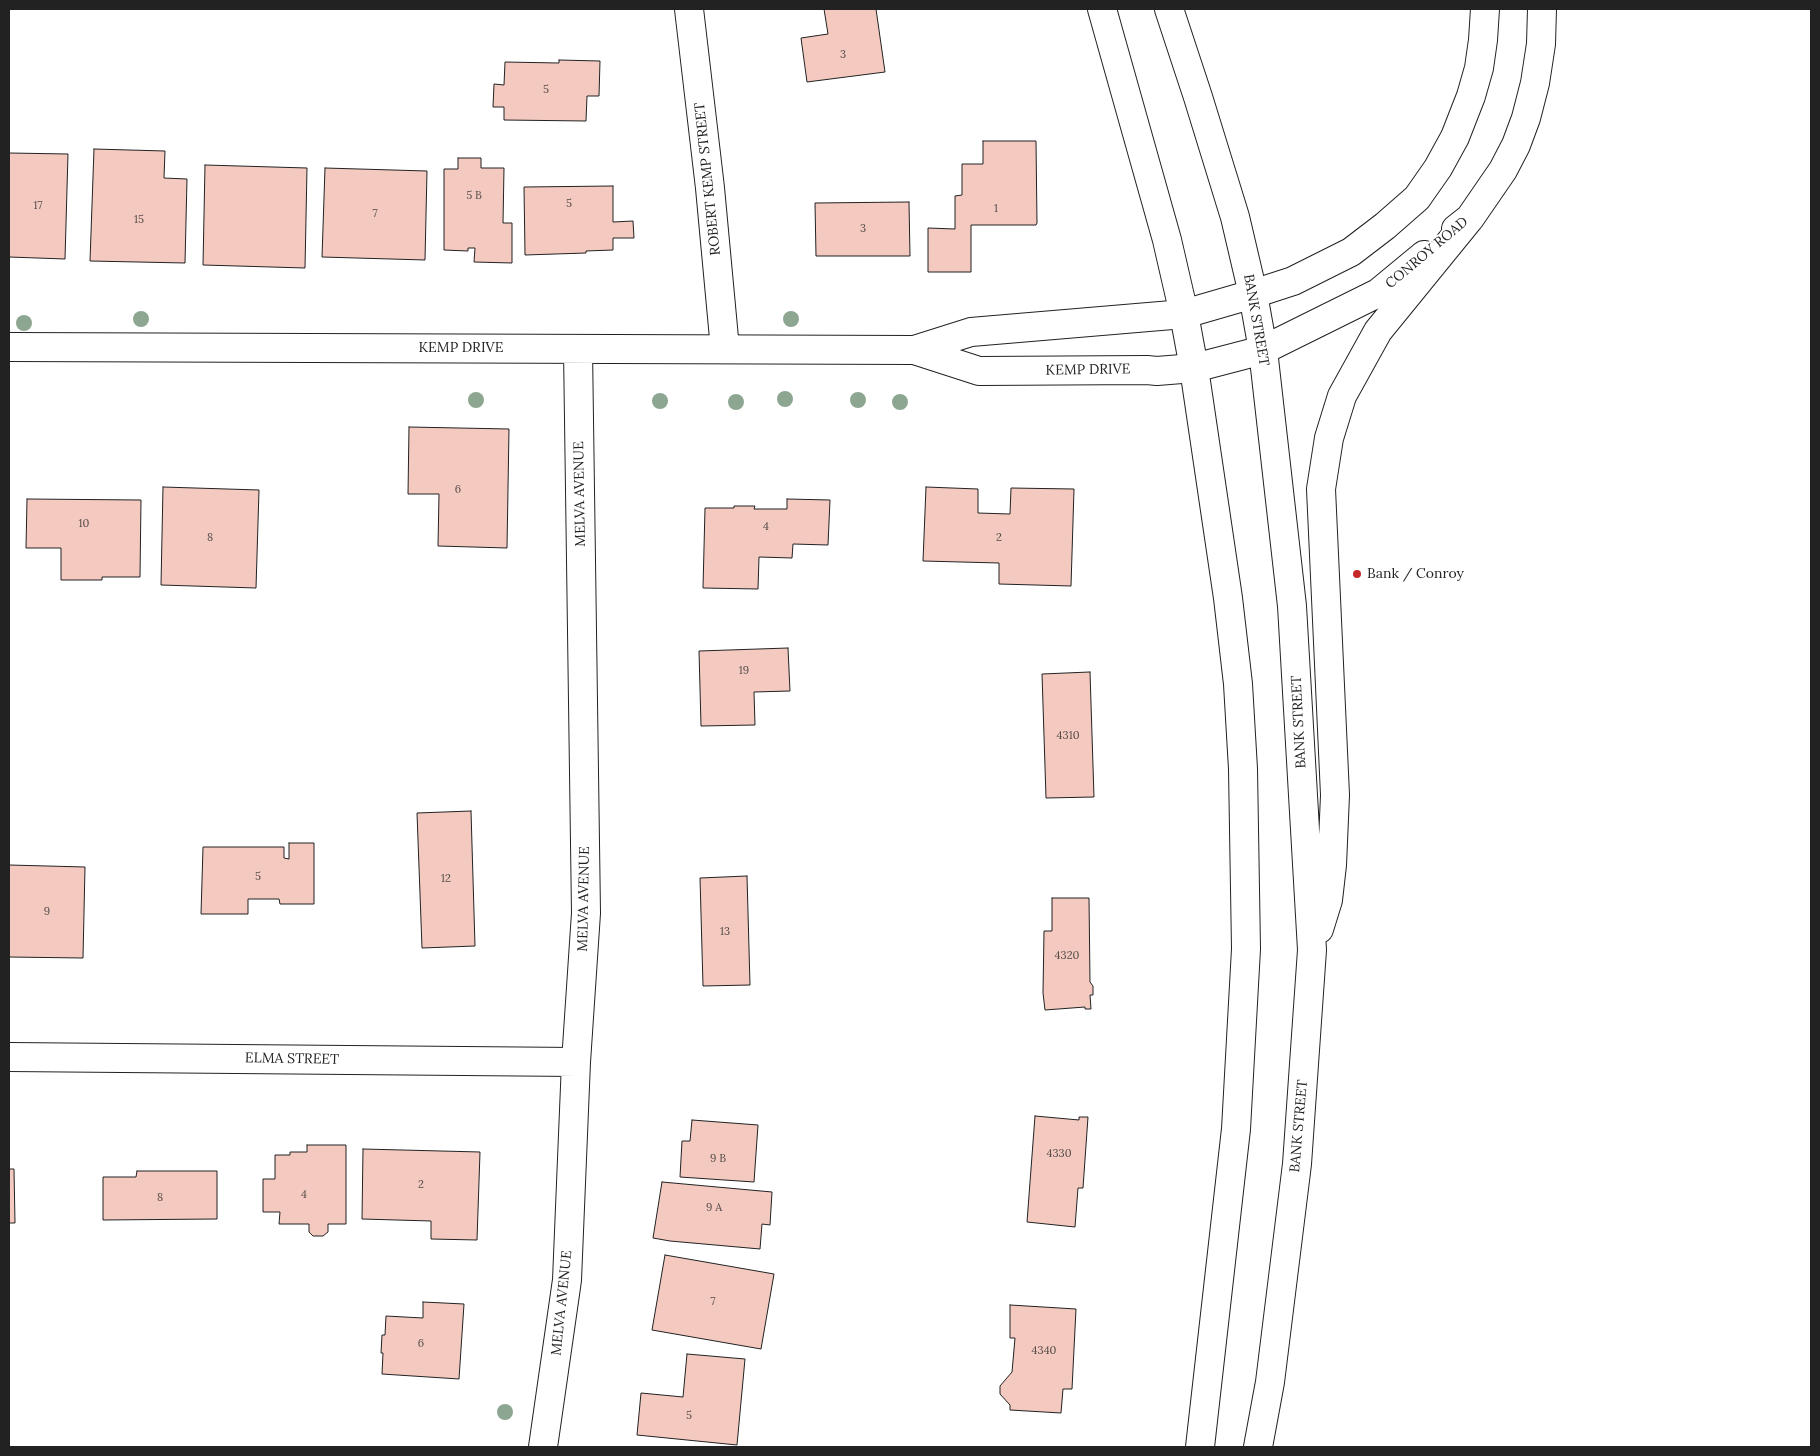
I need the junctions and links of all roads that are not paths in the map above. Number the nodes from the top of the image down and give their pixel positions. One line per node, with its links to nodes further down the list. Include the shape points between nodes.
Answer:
1 (689, 9): 11 (main road, ROBERT KEMP STREET)
2 (1102, 9): 8 (main road, via 1167,240)
3 (1169, 9): 7 (main road, BANK STREET, via 1235,218)
4 (1485, 9): 7 (main road, via 1479,68 1471,96 1455,137 1417,198 1351,252 1293,281)
5 (1542, 9): 6 (main road, CONROY ROAD, via 1541,44 1526,118 1504,170)
6 (1470, 218): 13 (main road, CONROY ROAD, via 1378,293); 15 (main road, via 1378,331 1342,396 1330,438 1322,489 1335,795 1328,900)
7 (1252, 294): 8 (main road, KEMP DRIVE); 13 (main road, BANK STREET)
8 (1184, 314): 12 (main road, KEMP DRIVE, via 971,332); 14 (main road)
9 (9, 347): 10 (main road, KEMP DRIVE)
10 (578, 349): 11 (main road, KEMP DRIVE); 17 (main road, MELVA AVENUE, via 586,913)
11 (725, 349): 12 (main road, KEMP DRIVE)
12 (914, 350): 14 (main road, KEMP DRIVE, via 979,371)
13 (1263, 350): 14 (main road, KEMP DRIVE); 15 (main road, BANK STREET, via 1292,606)
14 (1194, 368): 19 (main road, via 1238,684 1246,949 1236,1129)
15 (1312, 950): 20 (main road, BANK STREET, via 1297,1164 1270,1382)
16 (9, 1057): 17 (main road, ELMA STREET)
17 (576, 1062): 18 (main road, MELVA AVENUE, via 567,1280)
18 (543, 1447)
19 (1200, 1447)
20 (1258, 1447)

